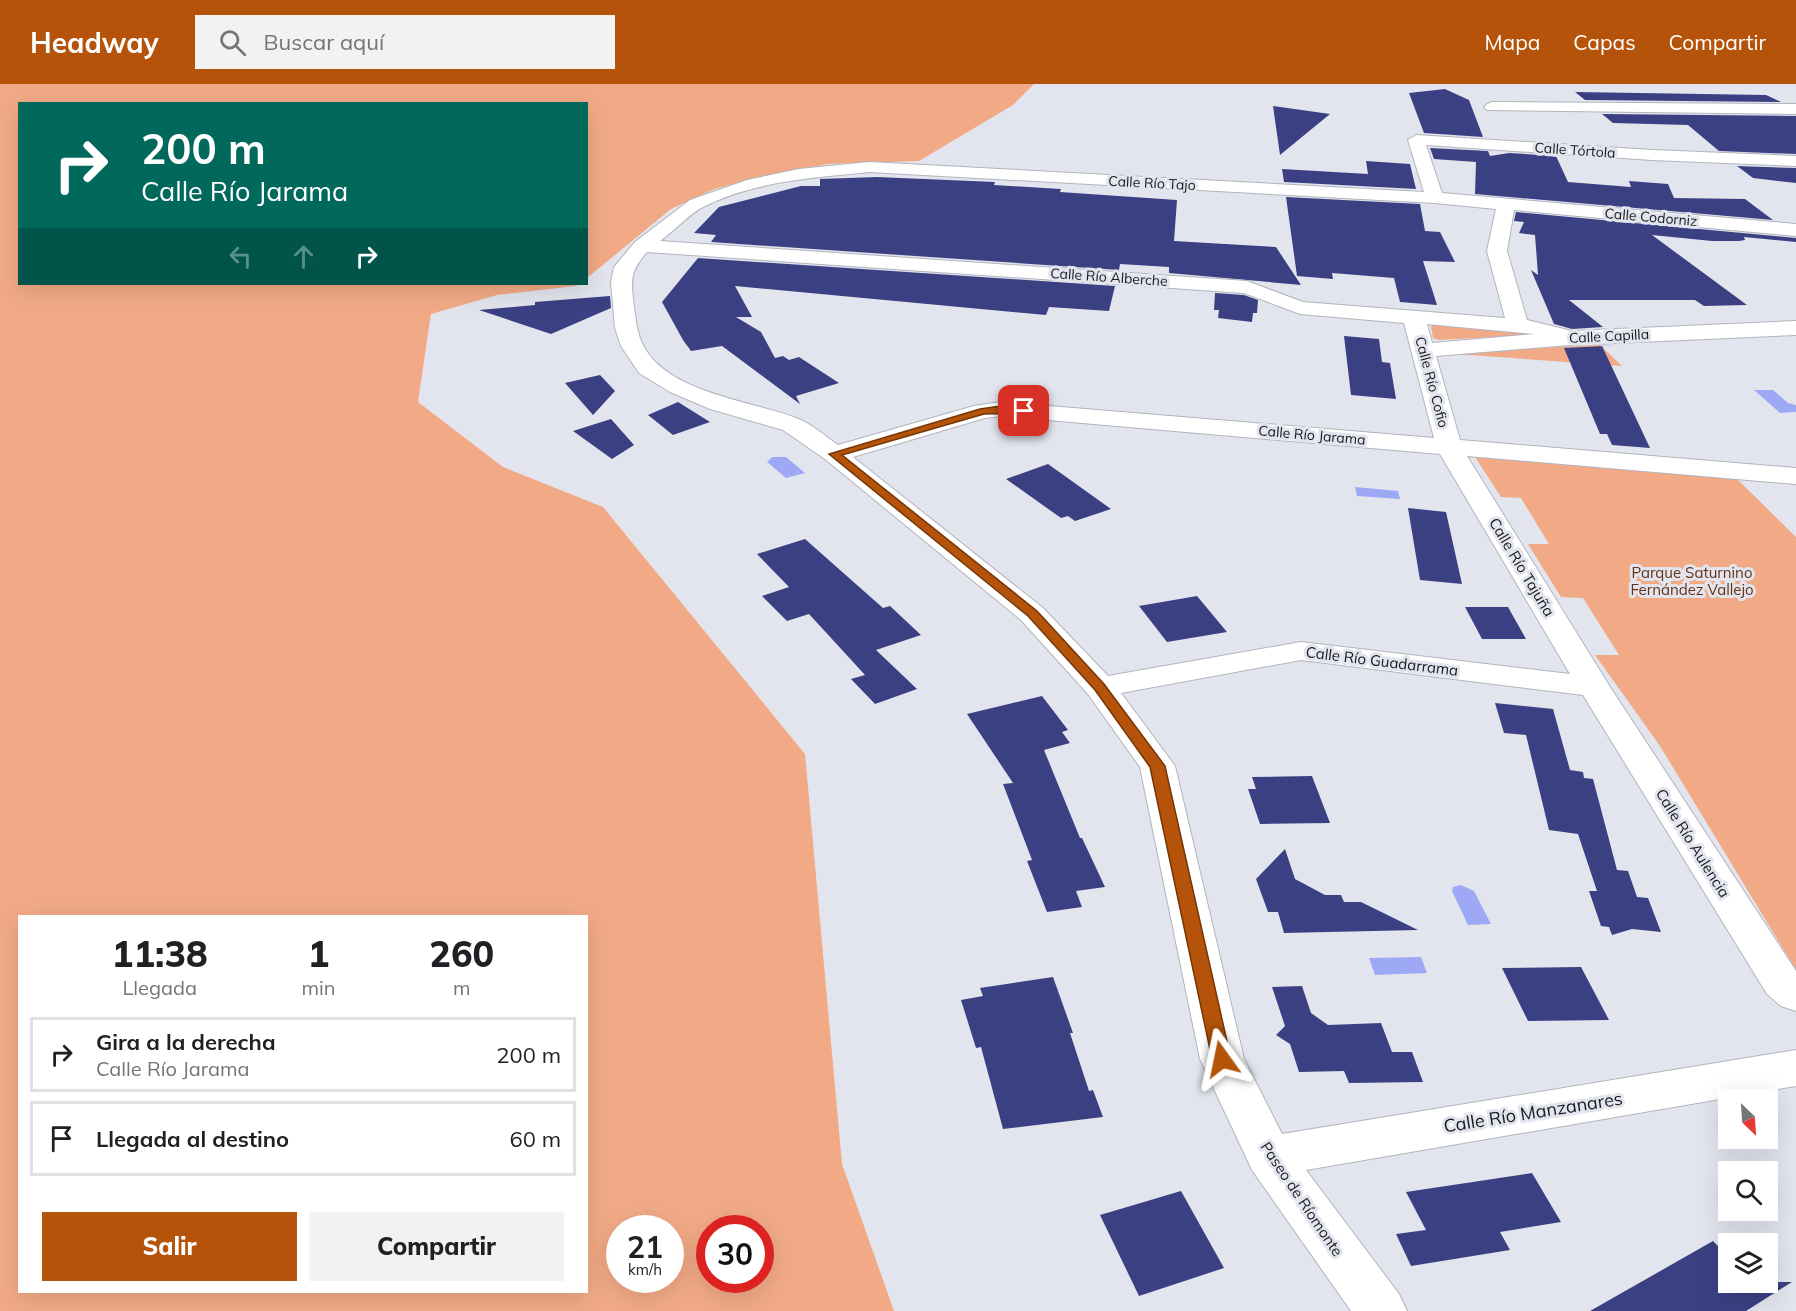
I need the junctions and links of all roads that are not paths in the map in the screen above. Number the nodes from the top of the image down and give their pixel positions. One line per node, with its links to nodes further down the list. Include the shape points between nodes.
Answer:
1 (1610, 93): 4 (street)
2 (1712, 93): 5 (street)
3 (1492, 107): 4 (street)
4 (1632, 108): 5 (street)
5 (1737, 108): 6 (street)
6 (1796, 109)
7 (1796, 161): 9 (street, Calle Tórtola, via 1416,140)
8 (799, 174): 9 (street, Calle Río Tajo, via 859,168 922,169); 12 (street, Paseo de Ríomonte, via 747,185 696,204)
9 (1435, 198): 10 (street, Calle Río Tajo)
10 (1506, 204): 11 (street, Calle Codorniz); 14 (street, via 1497,251)
11 (1796, 230)
12 (642, 246): 13 (street, Calle Río Alberche, via 1247,287 1300,308); 19 (street, Paseo de Ríomonte, via 624,267 621,282 626,328 632,346 647,368 678,387 719,404 792,425)
13 (1414, 318): 14 (street, Calle Río Alberche); 17 (street, Calle Río Cofio)
14 (1518, 325): 16 (street, Calle Río Alberche)
15 (1796, 328): 16 (street, Calle Capilla)
16 (1570, 338): 17 (street, Calle Capilla)
17 (1423, 350): 18 (street, Calle Río Cofio)
18 (1449, 447): 19 (street, Calle Río Jarama, via 1001,409); 20 (street, Calle Río Jarama); 22 (street, Calle Río Tajuña)
19 (834, 454): 21 (street, Paseo de Ríomonte, via 1032,614)
20 (1796, 476)
21 (1100, 687): 22 (street, Calle Río Guadarrama, via 1301,651); 25 (street, Paseo de Ríomonte, via 1157,766 1222,1059)
22 (1594, 687): 23 (street, Calle Río Aulencia, via 1782,983)
23 (1796, 995)
24 (1796, 1068): 25 (street, Calle Río Manzanares)
25 (1269, 1156): 26 (street, Paseo de Ríomonte)
26 (1381, 1311)

